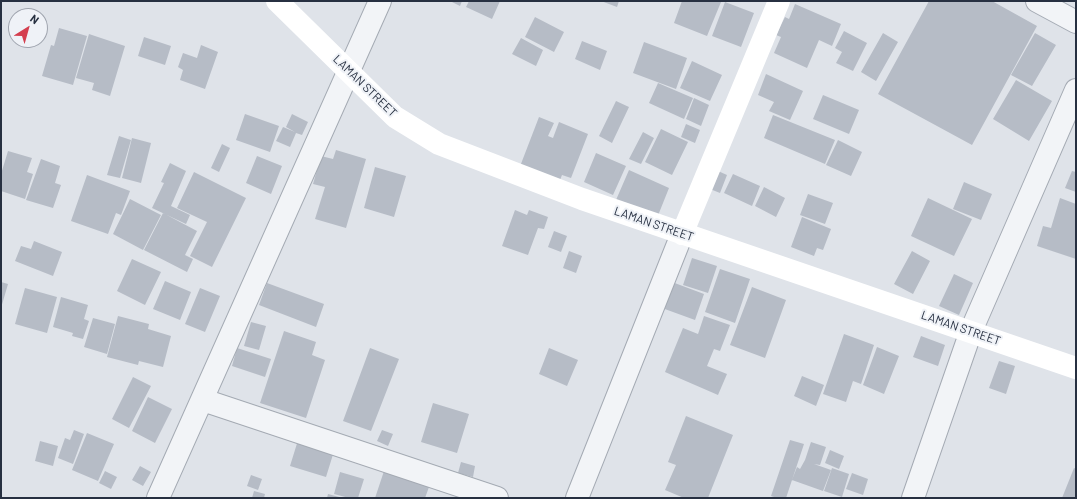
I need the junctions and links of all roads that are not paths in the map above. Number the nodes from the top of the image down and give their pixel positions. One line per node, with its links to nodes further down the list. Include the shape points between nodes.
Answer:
1 (277, 1): 6 (main road, LAMAN STREET)
2 (380, 1): 6 (street)
3 (778, 1): 8 (main road)
4 (1037, 1): 5 (street)
5 (1076, 22)
6 (350, 72): 8 (main road, LAMAN STREET, via 395,116 439,144 524,178); 11 (street)
7 (1076, 90): 9 (street)
8 (682, 234): 9 (main road, LAMAN STREET); 14 (street)
9 (971, 331): 10 (main road, LAMAN STREET); 15 (street)
10 (1076, 368)
11 (203, 400): 12 (street); 13 (street)
12 (158, 498)
13 (497, 498)
14 (577, 498)
15 (914, 498)

